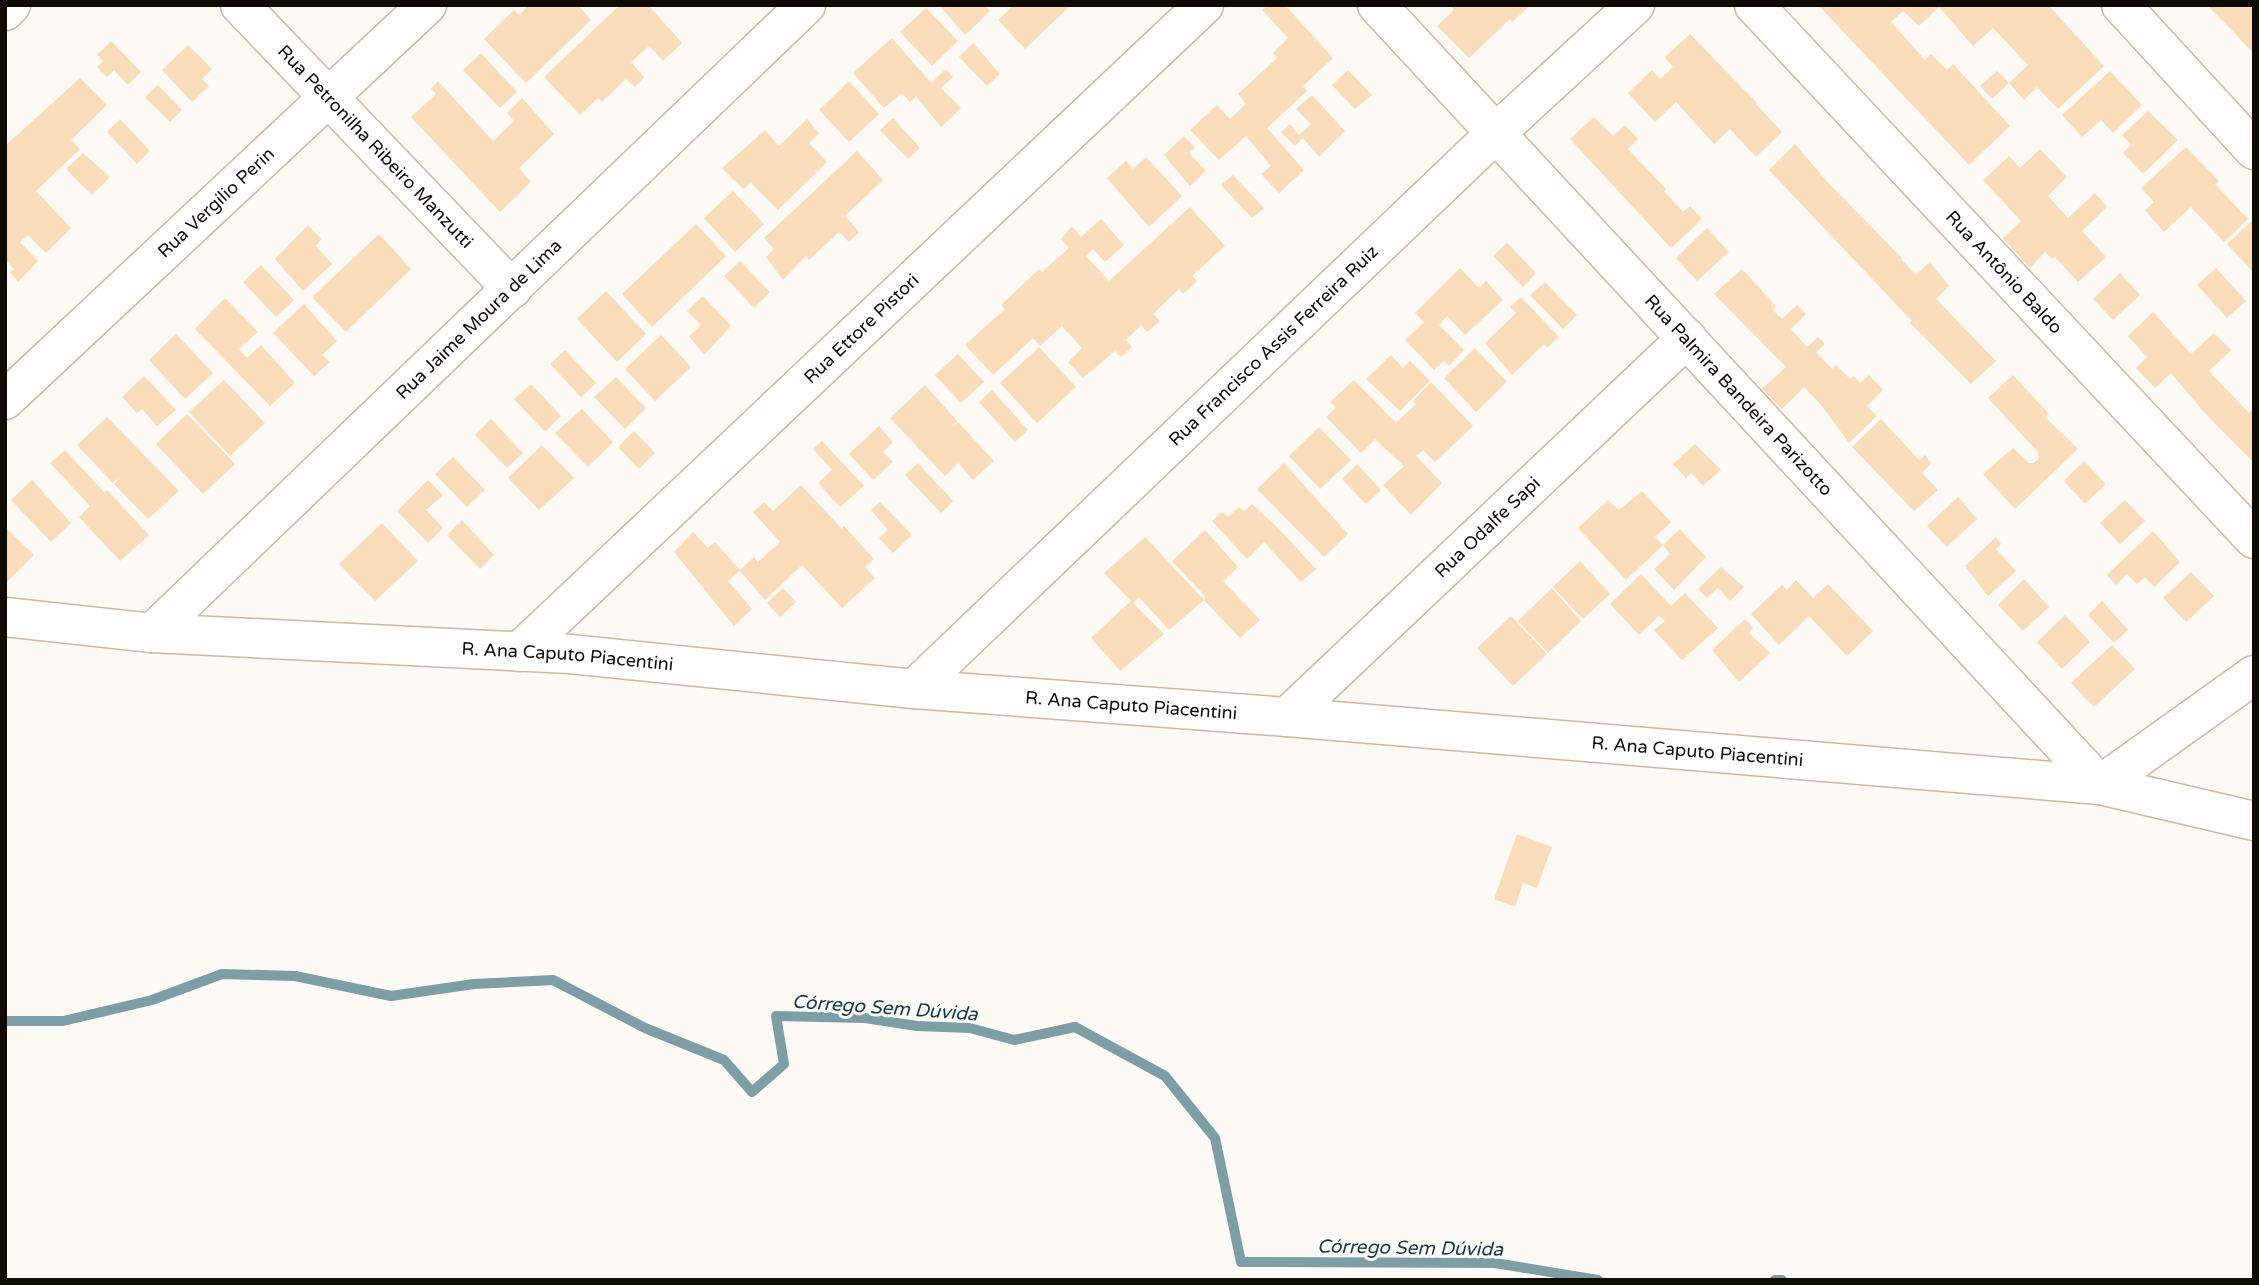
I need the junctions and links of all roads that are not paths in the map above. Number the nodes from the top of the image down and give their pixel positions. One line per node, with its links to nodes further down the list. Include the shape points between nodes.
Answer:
1 (11, 5): 10 (street)
2 (240, 5): 11 (street, Rua Petronilha Ribeiro Manzutti)
3 (428, 5): 11 (street, Rua Vergílio Perin)
4 (806, 5): 14 (street, Rua Jaime Moura de Lima)
5 (1204, 5): 20 (street, Rua Ettore Pistori)
6 (1377, 5): 12 (street, Rua Palmira Bandeira Parizotto)
7 (1635, 5): 12 (street, Rua Francisco Assis Ferreira Ruiz)
8 (1754, 5): 17 (street, Rua Antônio Baldo)
9 (2121, 5): 13 (street)
10 (5, 11)
11 (329, 98): 14 (street, Rua Petronilha Ribeiro Manzutti); 16 (street, Rua Vergílio Perin)
12 (1496, 133): 15 (street, Rua Palmira Bandeira Parizotto); 22 (street, Rua Francisco Assis Ferreira Ruiz)
13 (2254, 150)
14 (512, 289): 19 (street, Rua Jaime Moura de Lima)
15 (1687, 338): 23 (street, Rua Odalfe Sapi); 24 (street, Rua Palmira Bandeira Parizotto)
16 (5, 400)
17 (2254, 539)
18 (5, 617): 19 (street, R. Ana Caputo Piacentini)
19 (152, 633): 20 (street, R. Ana Caputo Piacentini)
20 (519, 652): 22 (street, R. Ana Caputo Piacentini)
21 (2254, 675): 24 (street)
22 (914, 689): 23 (street, R. Ana Caputo Piacentini)
23 (1287, 717): 24 (street, R. Ana Caputo Piacentini)
24 (2100, 785): 25 (street, R. Ana Caputo Piacentini)
25 (2254, 821)

